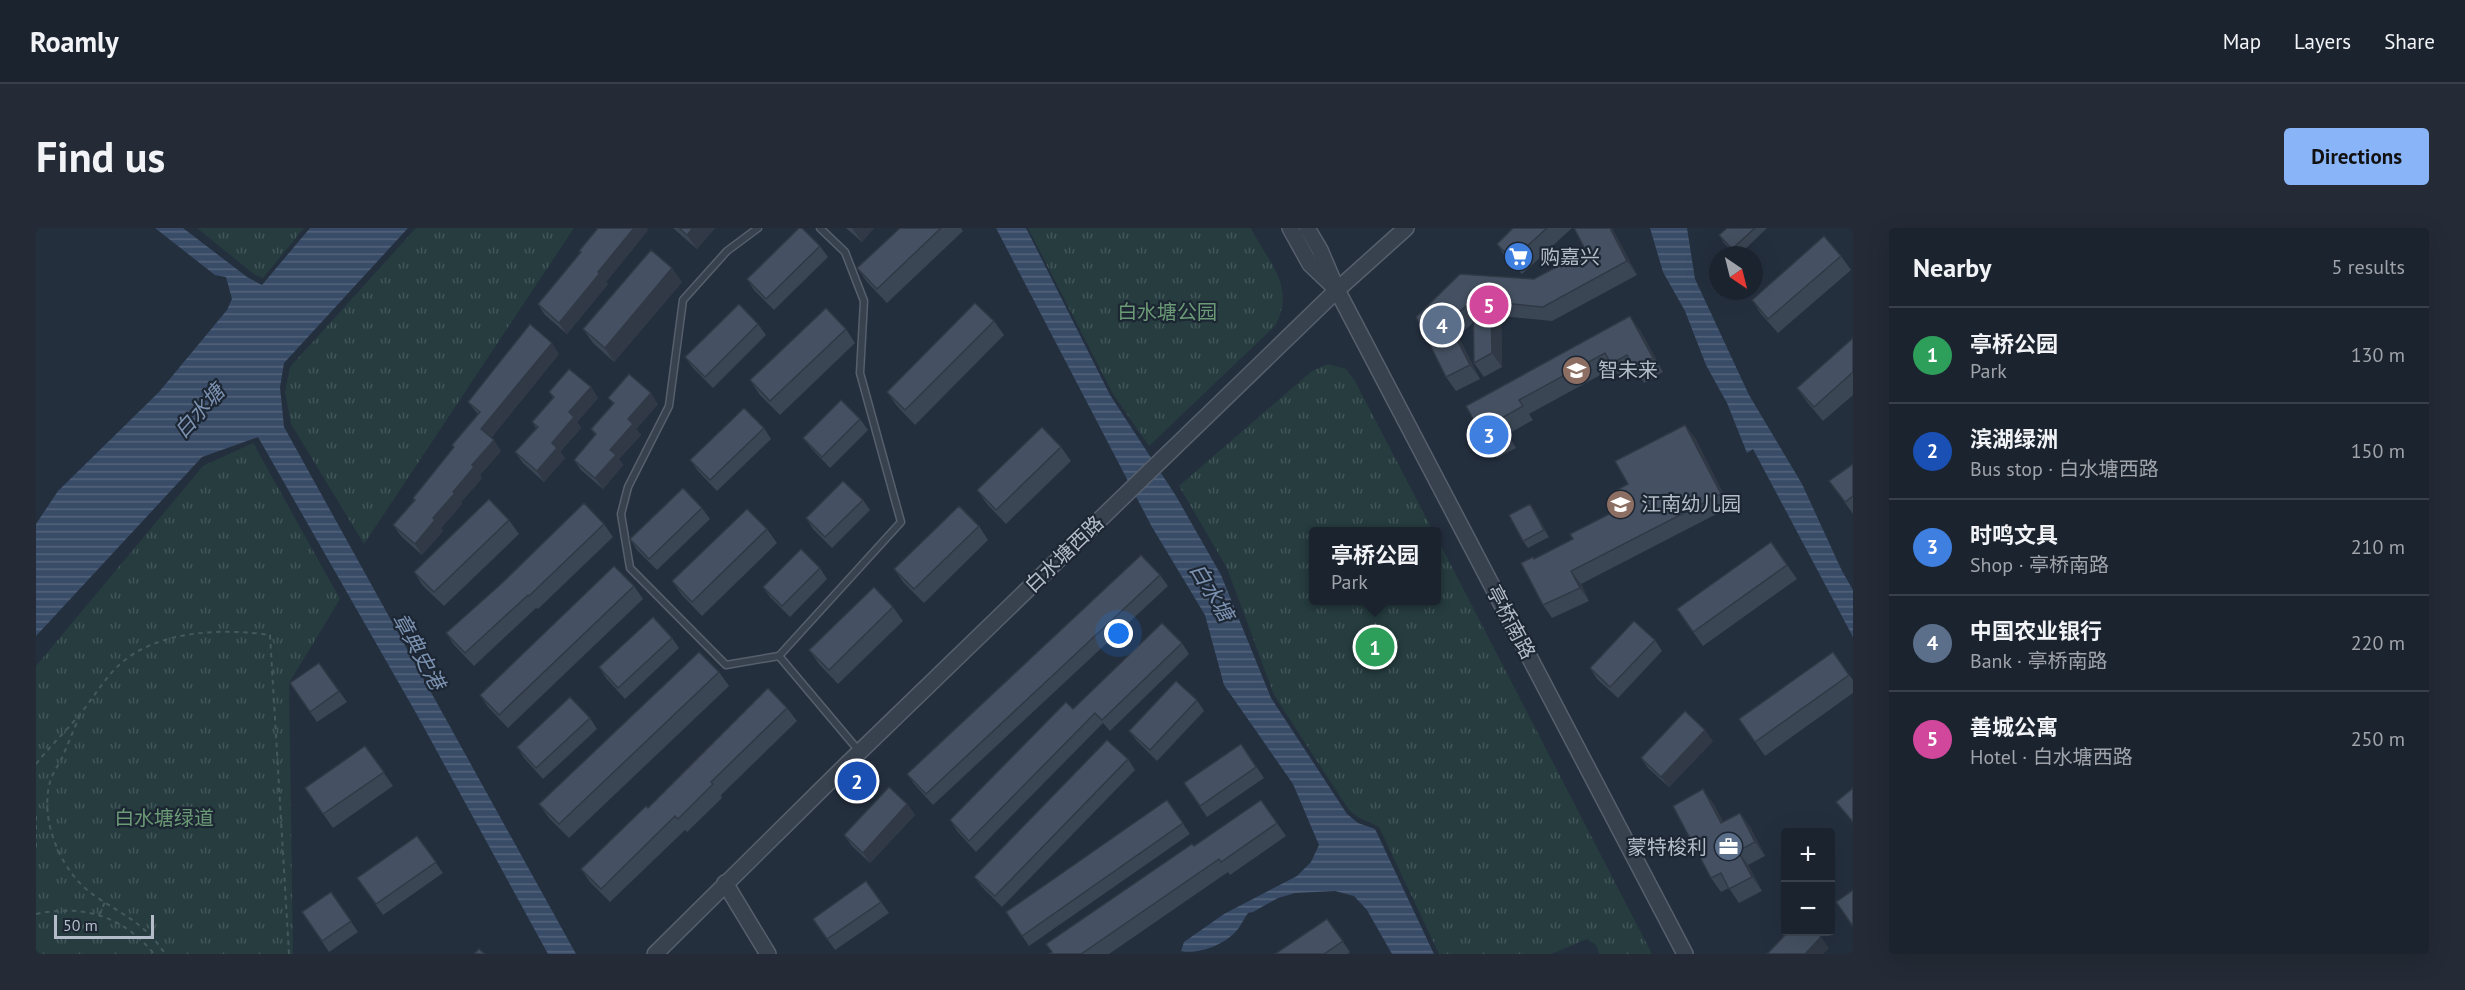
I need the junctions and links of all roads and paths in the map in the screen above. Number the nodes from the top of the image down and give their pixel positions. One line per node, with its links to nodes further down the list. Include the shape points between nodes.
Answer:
1 (758, 228): 7 (lane, via 728,251 683,300 669,406 628,487 621,514 630,568 726,665)
2 (820, 228): 7 (lane, via 844,252 864,301 860,373 901,522)
3 (1290, 228): 6 (street, 亭桥南路, via 1310,264)
4 (1308, 228): 6 (street, 亭桥南路)
5 (1406, 228): 6 (street, 白水塘西路)
6 (1337, 290): 9 (street, 白水塘西路); 22 (street, 亭桥南路)
7 (779, 656): 9 (lane)
8 (81, 714): 10 (path); 14 (path, via 50,781 46,801 60,853 79,881); 19 (path, via 119,665 140,650 192,632 245,631 270,635)
9 (860, 752): 13 (street, 白水塘西路)
10 (36, 764)
11 (36, 816): 12 (path)
12 (36, 849)
13 (725, 883): 20 (street, 白水塘西路); 21 (street)
14 (105, 902): 16 (path); 18 (path, via 139,924)
15 (36, 914): 16 (path, via 60,909)
16 (99, 915): 17 (path, via 118,923)
17 (154, 954)
18 (165, 954)
19 (288, 954)
20 (655, 954)
21 (768, 954)
22 (1685, 954)

